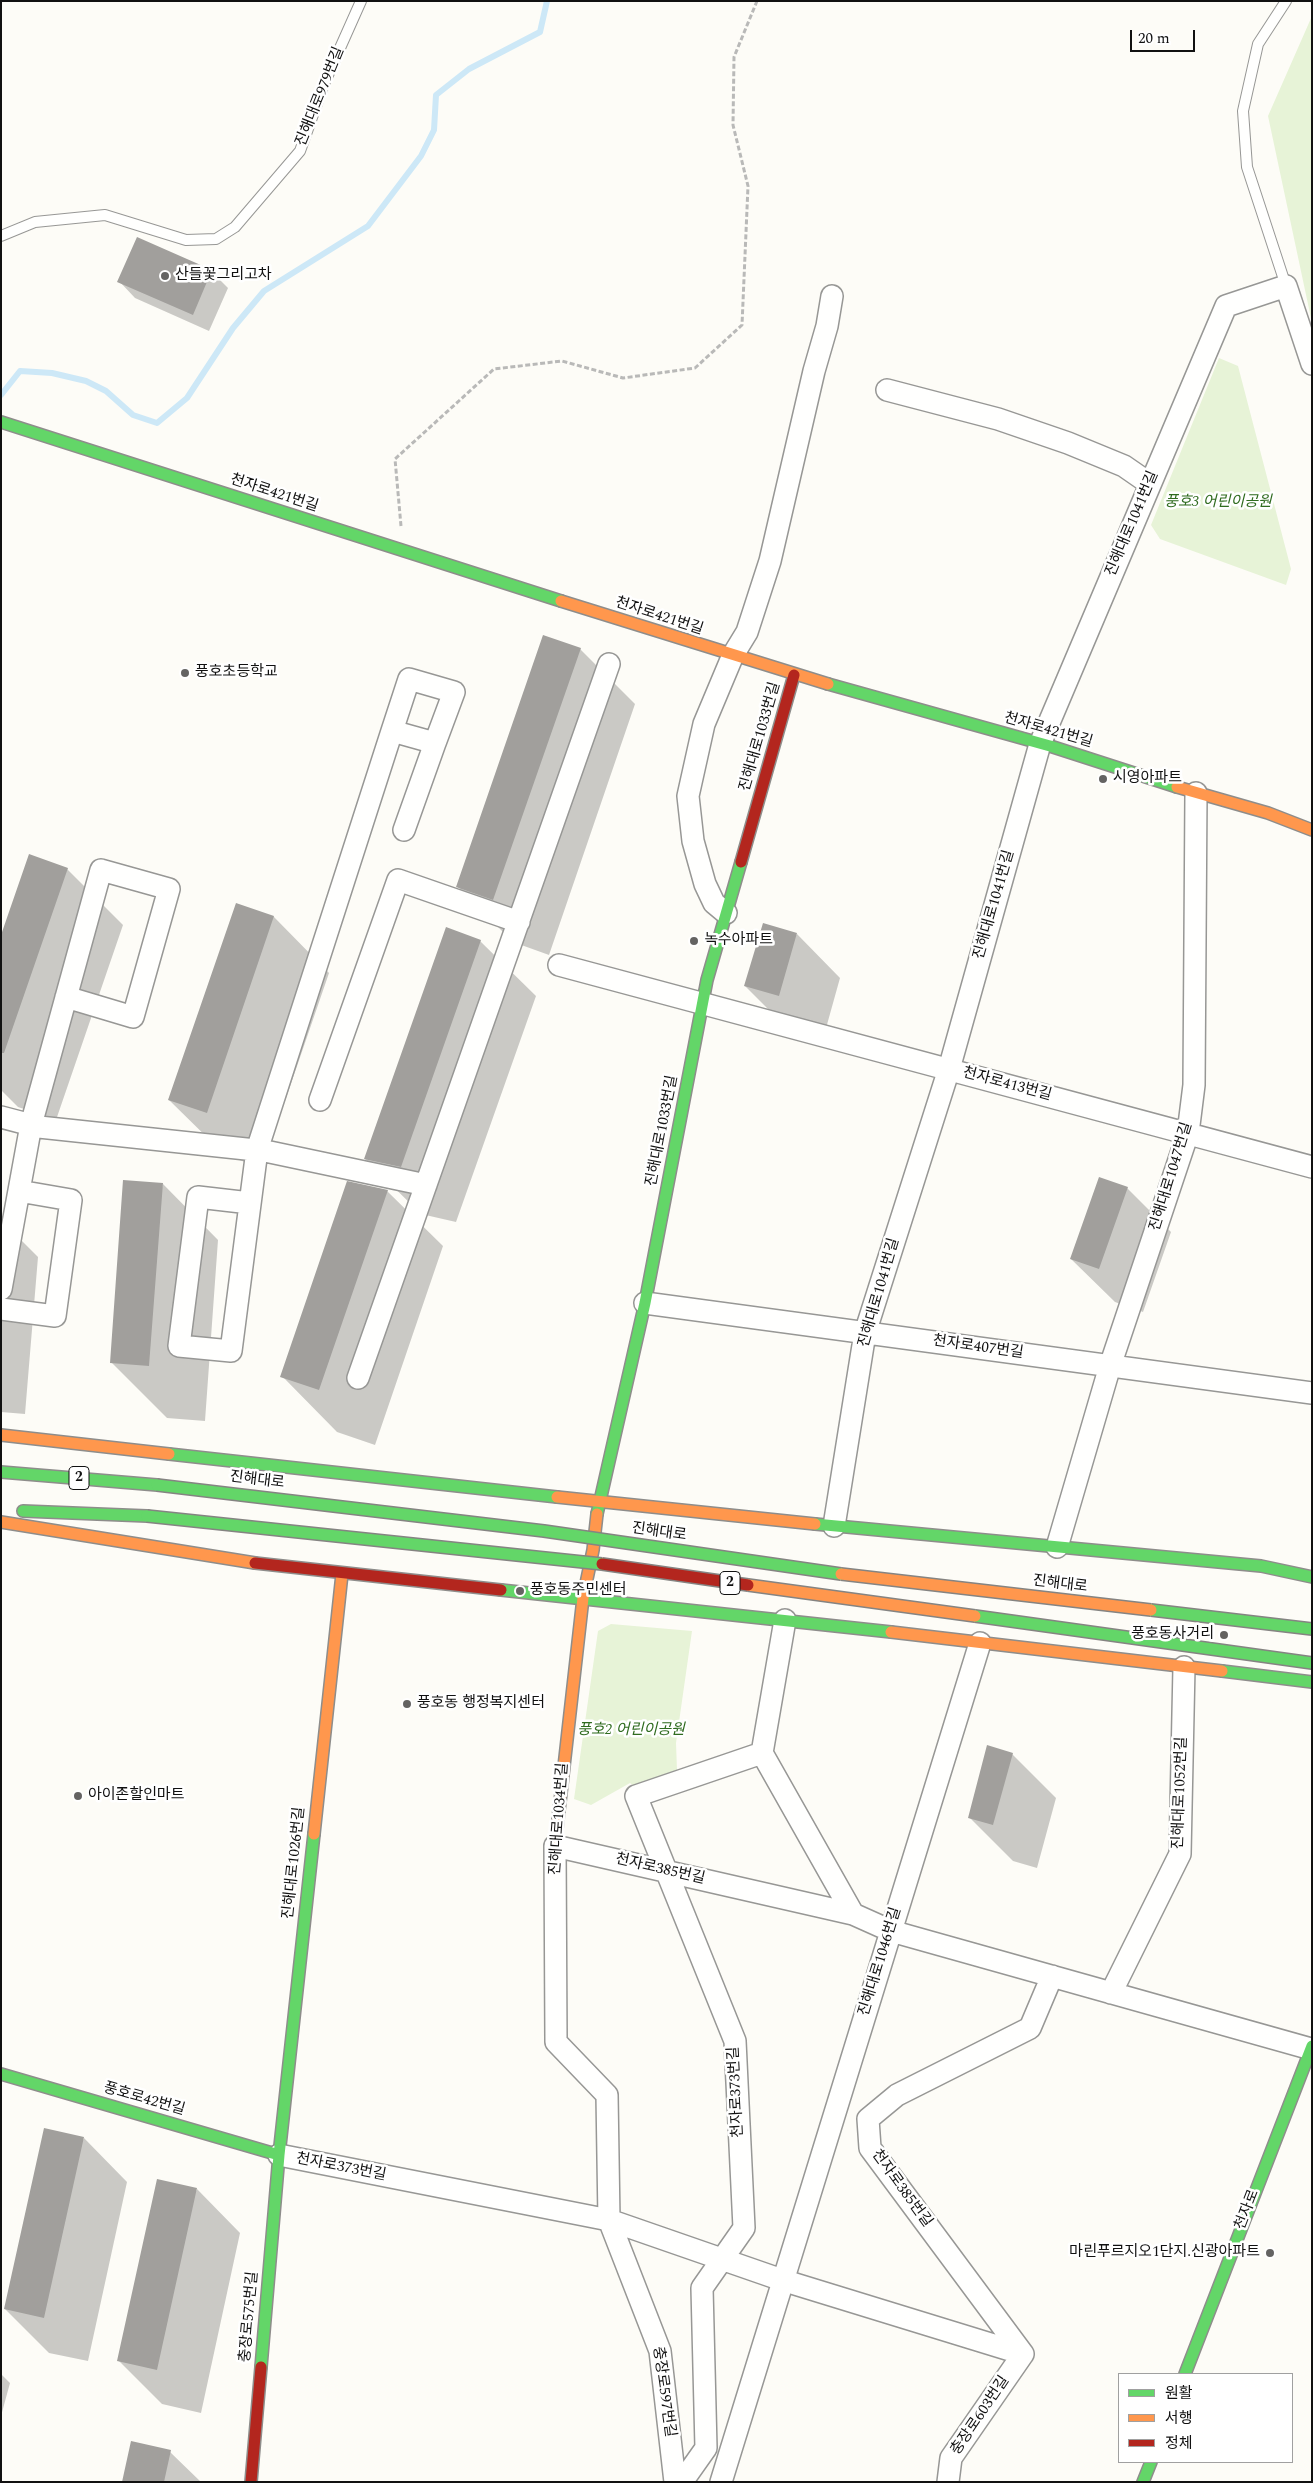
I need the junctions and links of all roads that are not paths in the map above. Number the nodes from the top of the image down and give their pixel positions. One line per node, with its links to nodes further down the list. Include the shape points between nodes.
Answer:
1 (361, 1): 3 (lane, 진해대로979번길, via 324,84 300,151 235,228 216,239 186,240 105,214 35,222)
2 (1286, 1): 4 (lane, via 1258,44 1243,111 1247,168)
3 (1, 236)
4 (1286, 286): 6 (street); 9 (street, 진해대로1041번길, via 1226,306)
5 (832, 296): 10 (street, via 770,561 747,632)
6 (1312, 364)
7 (887, 390): 9 (street, via 998,419 1068,443 1124,466)
8 (1, 422): 10 (main road, 천자로421번길)
9 (1150, 484): 15 (street, 진해대로1041번길)
10 (733, 655): 12 (main road, 천자로421번길); 19 (street, via 704,724 688,796 693,842 704,884 714,902)
11 (609, 664): 20 (street)
12 (794, 675): 15 (main road, 천자로421번길); 19 (main road, 진해대로1033번길)
13 (392, 731): 14 (street); 14 (street, via 409,679 454,692); 29 (street)
14 (435, 743): 17 (street)
15 (1040, 744): 16 (main road, 천자로421번길); 24 (street, 진해대로1041번길)
16 (1196, 792): 18 (main road, 천자로421번길); 28 (street, 진해대로1047번길, via 1194,1085)
17 (404, 830)
18 (1312, 830)
19 (726, 913): 23 (main road, 진해대로1033번길)
20 (519, 922): 25 (street, via 398,880); 31 (street)
21 (559, 965): 23 (street, 천자로413번길)
22 (66, 997): 22 (street, via 100,870 169,889 132,1017); 27 (street)
23 (703, 1003): 24 (street, 천자로413번길); 35 (main road, 진해대로1033번길)
24 (949, 1069): 28 (street, 천자로413번길); 37 (street, 진해대로1041번길)
25 (320, 1100)
26 (1, 1117): 27 (street)
27 (31, 1125): 29 (street); 32 (street)
28 (1188, 1133): 30 (street, 천자로413번길); 38 (street, 진해대로1047번길)
29 (256, 1150): 31 (street); 33 (street)
30 (1312, 1167)
31 (426, 1185): 39 (street)
32 (19, 1191): 34 (street); 36 (street, via 71,1200 55,1316)
33 (250, 1203): 33 (street, via 231,1351 179,1346 198,1197)
34 (1, 1289)
35 (645, 1304): 37 (street, 천자로407번길); 43 (main road, 진해대로1033번길)
36 (1, 1309)
37 (865, 1333): 38 (street, 천자로407번길); 46 (street, 진해대로1041번길)
38 (1110, 1366): 40 (street, 천자로407번길); 47 (street, 진해대로1047번길)
39 (358, 1378)
40 (1312, 1393)
41 (1, 1435): 43 (main road)
42 (1, 1472): 52 (main road, 진해대로 / 2, bridge, via 157,1484 544,1531 823,1572)
43 (598, 1502): 46 (main road); 50 (main road, 진해대로1033번길)
44 (11, 1510): 54 (main road, 2, bridge, via 147,1516 549,1557)
45 (1, 1522): 48 (main road)
46 (834, 1526): 47 (main road)
47 (1057, 1546): 49 (main road, via 1261,1566)
48 (342, 1574): 50 (main road); 68 (main road, 진해대로1026번길)
49 (1312, 1577)
50 (583, 1598): 51 (main road); 60 (main road, 진해대로1034번길)
51 (785, 1620): 53 (main road); 59 (street)
52 (1312, 1629)
53 (980, 1643): 55 (main road); 63 (street, 진해대로1046번길)
54 (1312, 1663)
55 (1184, 1667): 56 (main road); 65 (street, 진해대로1052번길, via 1180,1854)
56 (1288, 1679): 57 (main road); 58 (main road)
57 (1312, 1682)
58 (1312, 1693)
59 (762, 1753): 61 (street, 천자로373번길, via 636,1796); 62 (street)
60 (555, 1846): 61 (street, 천자로385번길); 69 (street, 진해대로1034번길, via 556,2042 607,2095)
61 (666, 1872): 62 (street, 천자로385번길); 70 (street, 천자로373번길, via 735,2041 744,2228)
62 (854, 1914): 63 (street, 천자로385번길)
63 (891, 1931): 64 (street, 천자로385번길); 71 (street, 진해대로1046번길)
64 (1052, 1976): 65 (street, 천자로385번길); 72 (street, 천자로385번길, via 1030,2028 897,2095 868,2119 870,2148)
65 (1112, 1993): 66 (street, 천자로385번길)
66 (1311, 2048): 73 (main road, 천자로)
67 (1, 2074): 68 (main road, 풍호로42번길)
68 (279, 2156): 69 (street, 천자로373번길); 75 (main road, 충장로575번길)
69 (609, 2220): 70 (street, 천자로373번길); 76 (street, 충장로597번길, via 660,2351)
70 (722, 2259): 71 (street, 천자로373번길); 77 (street, 천자로373번길, via 702,2288 706,2448)
71 (782, 2280): 72 (street, 천자로373번길); 78 (street)
72 (1023, 2354): 79 (street, 충장로603번길, via 951,2458)
73 (1185, 2373)
74 (1151, 2463): 80 (main road)
75 (251, 2482)
76 (675, 2482)
77 (682, 2482)
78 (721, 2482)
79 (948, 2482)
80 (1143, 2482)

